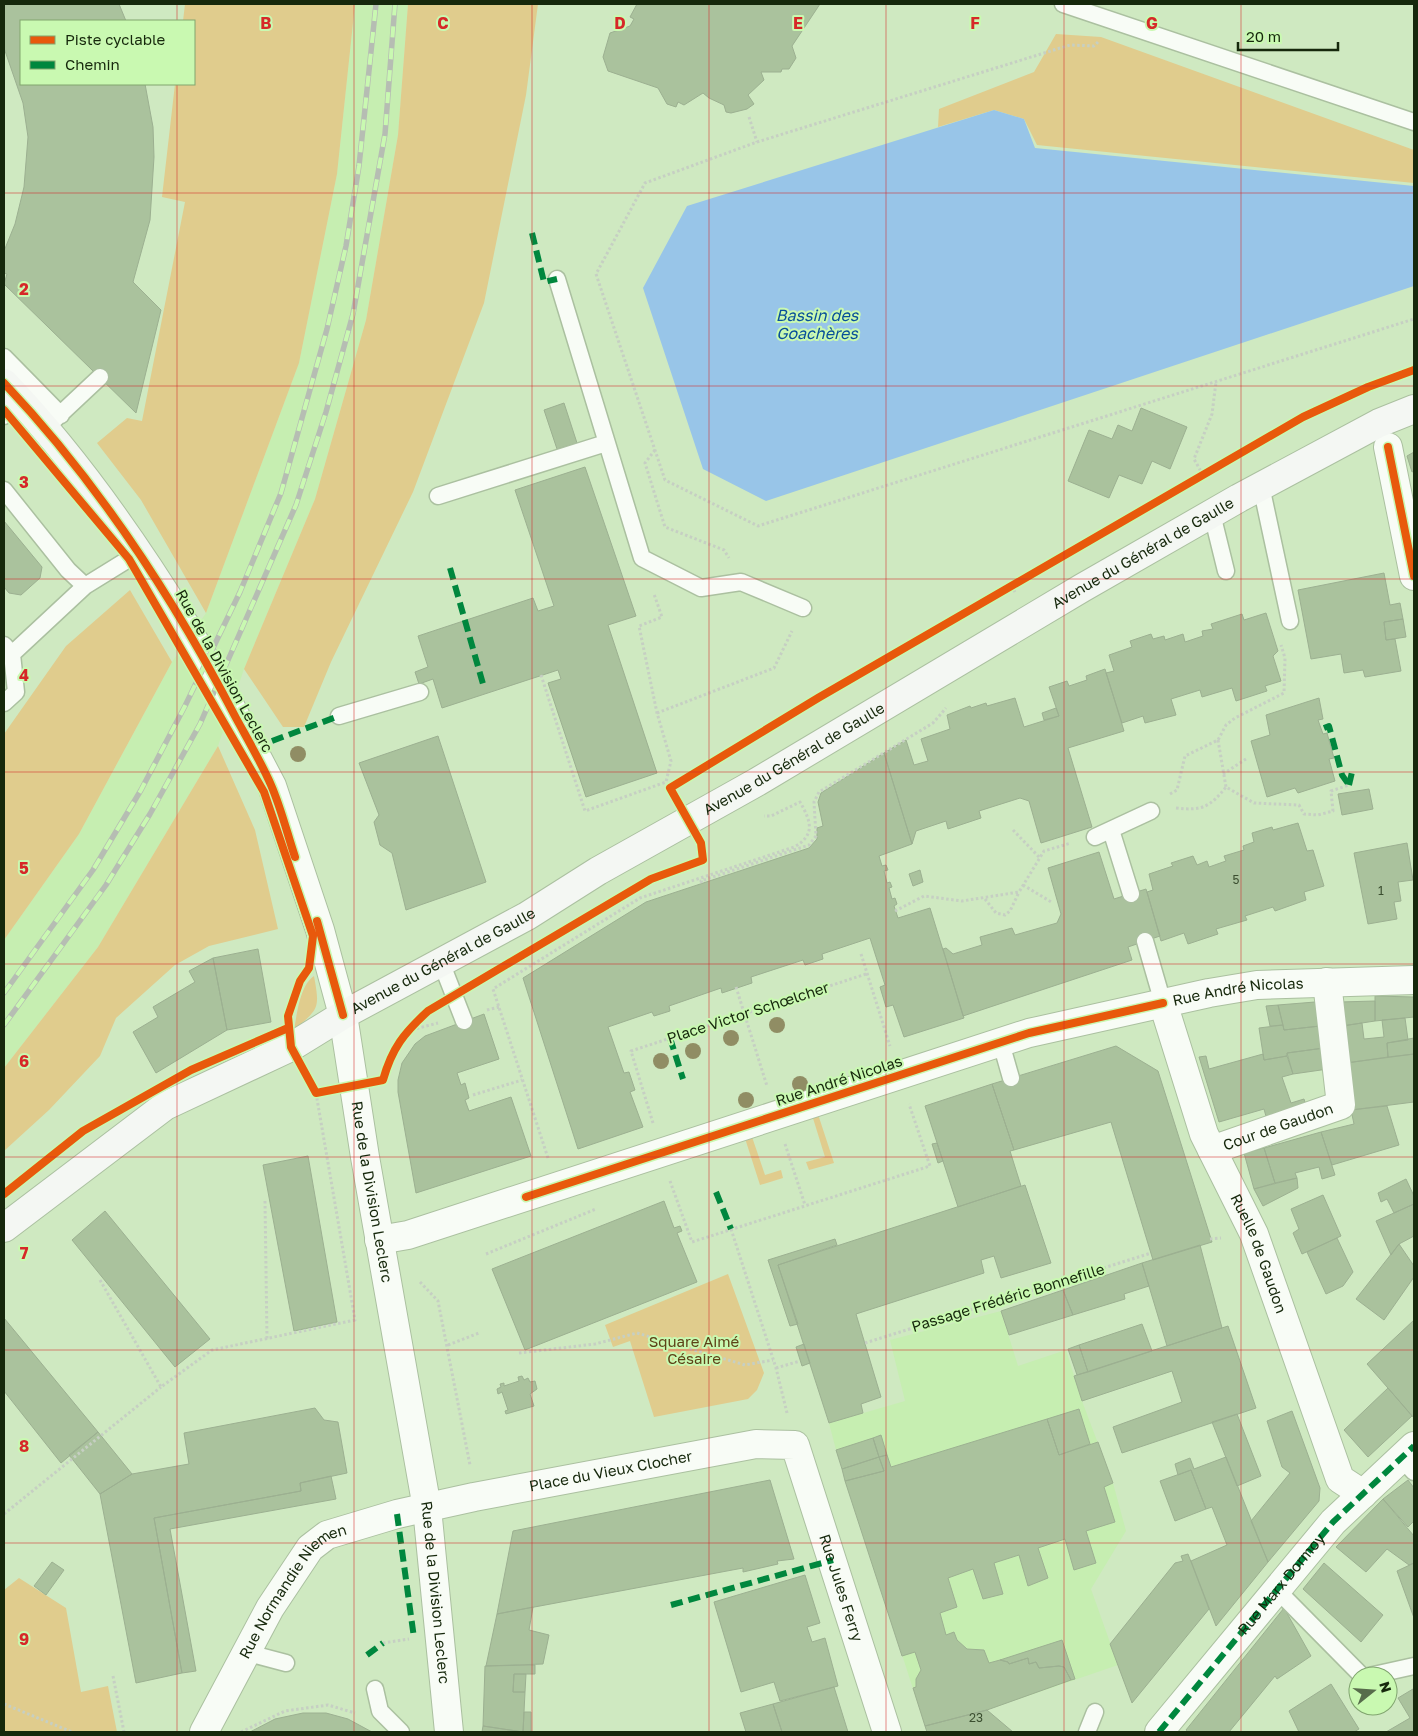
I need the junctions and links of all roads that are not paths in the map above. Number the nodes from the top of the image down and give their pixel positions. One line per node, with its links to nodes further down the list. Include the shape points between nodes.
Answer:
1 (1063, 4): 2 (lane)
2 (1414, 122)
3 (557, 279): 9 (lane)
4 (4, 356): 8 (lane)
5 (100, 377): 8 (lane)
6 (10, 400): 8 (main road, Rue de la Division Leclerc)
7 (1414, 409): 11 (main road, Avenue du Général de Gaulle, via 1380,423)
8 (53, 421): 15 (main road, Rue de la Division Leclerc, via 94,489)
9 (606, 443): 13 (lane); 19 (lane, via 642,558 702,588 741,582)
10 (1388, 447): 17 (street)
11 (1261, 486): 14 (main road, Avenue du Général de Gaulle); 20 (lane)
12 (4, 490): 18 (lane, via 68,570)
13 (438, 496)
14 (1212, 514): 16 (lane); 31 (main road, Avenue du Général de Gaulle, via 758,782)
15 (140, 552): 18 (lane); 21 (main road, Rue de la Division Leclerc)
16 (1226, 571)
17 (1414, 576)
18 (85, 586): 22 (lane)
19 (803, 608)
20 (1290, 621)
21 (185, 625): 35 (street, Rue de la Division Leclerc, via 272,786 320,930)
22 (8, 650): 24 (lane, via 16,692)
23 (420, 692): 25 (lane)
24 (4, 703)
25 (339, 716)
26 (1151, 811): 27 (lane)
27 (1111, 830): 28 (lane); 29 (lane)
28 (1095, 837)
29 (1131, 894)
30 (1145, 941): 34 (lane)
31 (441, 962): 35 (main road, Avenue du Général de Gaulle); 36 (lane)
32 (1414, 980): 33 (street, Rue André Nicolas)
33 (1327, 982): 34 (street, Rue André Nicolas, via 1257,985); 39 (street, Cour de Gaudon, via 1340,1105)
34 (1163, 1004): 37 (street, Rue André Nicolas, via 1029,1033); 39 (street, Ruelle de Gaudon)
35 (343, 1015): 40 (main road, Avenue du Général de Gaulle, via 291,1047 165,1106); 41 (street, Rue de la Division Leclerc)
36 (464, 1022)
37 (1001, 1043): 38 (lane); 41 (street, Rue André Nicolas, via 408,1235)
38 (1011, 1078)
39 (1212, 1150): 44 (street, Ruelle de Gaudon, via 1254,1234 1340,1479)
40 (4, 1228)
41 (379, 1240): 45 (street, Rue de la Division Leclerc)
42 (795, 1445): 45 (street, Place du Vieux Clocher, via 756,1444); 57 (street, Rue Jules Ferry)
43 (1410, 1458): 44 (street, Rue Marx Dormoy)
44 (1363, 1494): 46 (street, Rue Marx Dormoy, via 1333,1522)
45 (427, 1508): 47 (street, Rue Normandie Niemen, via 327,1535 310,1548 270,1608); 56 (street, Rue de la Division Leclerc)
46 (1277, 1590): 49 (lane); 59 (street, Rue Marx Dormoy)
47 (248, 1653): 48 (lane); 54 (street, Rue Normandie Niemen)
48 (286, 1663)
49 (1352, 1666)
50 (1414, 1666): 51 (lane)
51 (1398, 1670)
52 (375, 1689): 55 (lane, via 380,1711)
53 (1095, 1712): 58 (lane)
54 (204, 1732)
55 (401, 1732)
56 (449, 1732)
57 (887, 1732)
58 (1087, 1732)
59 (1159, 1732)

